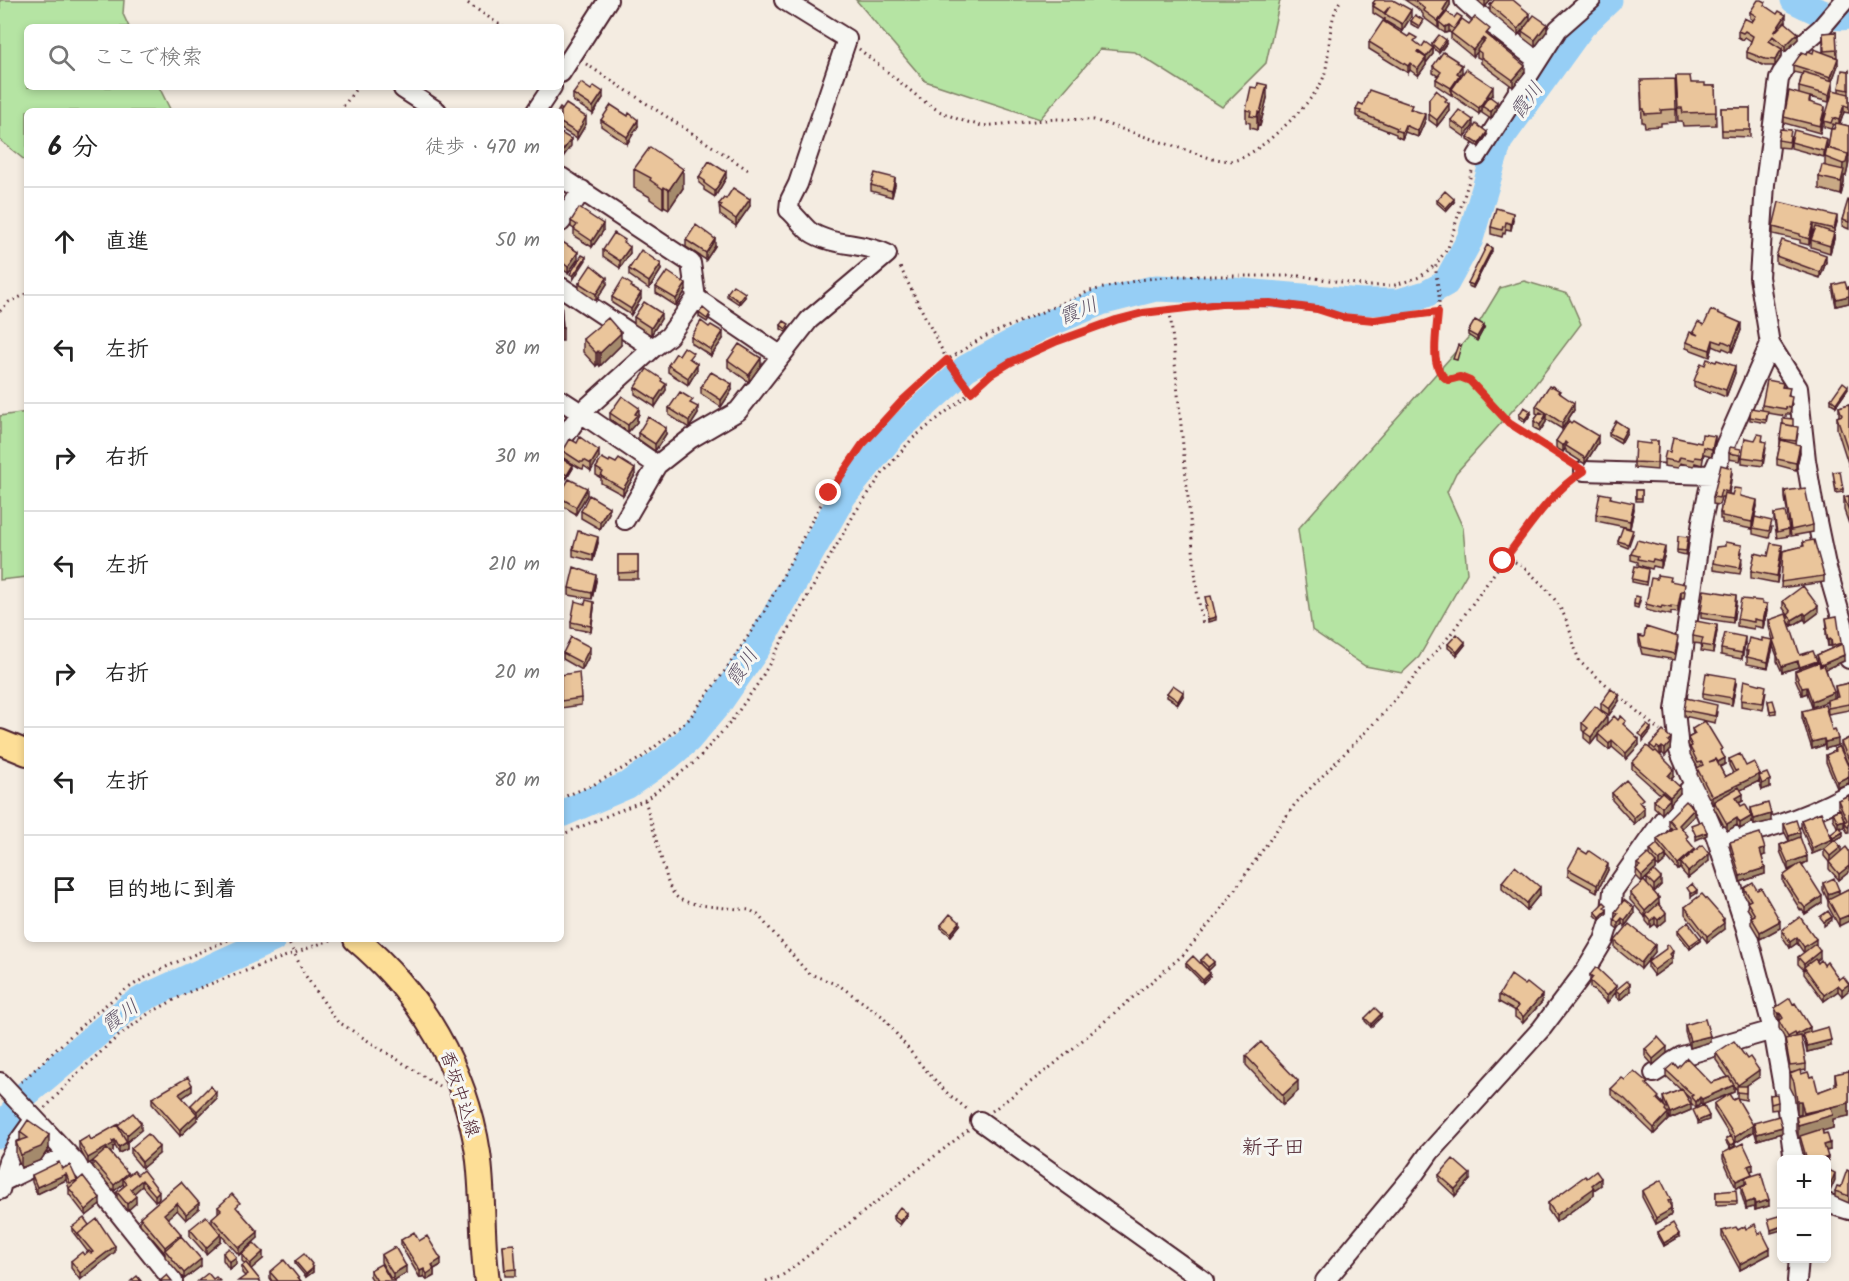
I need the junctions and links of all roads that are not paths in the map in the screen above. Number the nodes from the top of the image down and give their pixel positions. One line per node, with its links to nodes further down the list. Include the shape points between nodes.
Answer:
1 (608, 0): 7 (street)
2 (784, 0): 20 (street, via 847,39 789,210 820,237 887,254 809,320)
3 (1464, 0): 6 (street)
4 (1591, 0): 6 (street, via 1558,29)
5 (1844, 1): 18 (street, via 1792,53 1779,79 1765,184 1759,277)
6 (1537, 60): 12 (street)
7 (564, 68)
8 (405, 90): 10 (street)
9 (550, 90): 11 (street)
10 (432, 108)
11 (538, 108)
12 (1478, 156)
13 (564, 179): 14 (street)
14 (582, 190): 15 (street); 17 (street, via 691,263)
15 (564, 217)
16 (564, 289): 19 (street)
17 (696, 298): 19 (street, via 669,336); 20 (street)
18 (1770, 344): 26 (street); 28 (street, via 1798,388 1813,502)
19 (653, 348): 22 (street)
20 (780, 355): 24 (street, via 738,411)
21 (564, 402): 22 (street)
22 (581, 413): 23 (street); 24 (street)
23 (564, 437)
24 (657, 465): 27 (street)
25 (1584, 471): 26 (street)
26 (1712, 475): 31 (street, via 1675,700 1679,750)
27 (625, 520)
28 (1849, 659)
29 (0, 742): 30 (main road)
30 (24, 752)
31 (1694, 784): 33 (street); 49 (street, via 1613,891 1604,940 1586,970 1542,1028 1430,1152)
32 (1849, 794): 33 (street, via 1791,821)
33 (1716, 837): 35 (street)
34 (359, 942): 47 (main road, 香坂中込線, via 420,1007 454,1069 478,1154)
35 (1773, 1030): 36 (street, via 1682,1056); 40 (street)
36 (1654, 1073)
37 (5, 1092): 38 (street)
38 (33, 1116): 42 (street, via 8,1161); 46 (street, via 93,1181)
39 (980, 1121): 48 (street)
40 (1793, 1155)
41 (59, 1160): 42 (street, via 29,1169)
42 (1, 1184)
43 (1831, 1204): 44 (street)
44 (1849, 1210)
45 (1799, 1263): 50 (street)
46 (173, 1281)
47 (487, 1281)
48 (1204, 1281)
49 (1325, 1281)
50 (1797, 1281)

